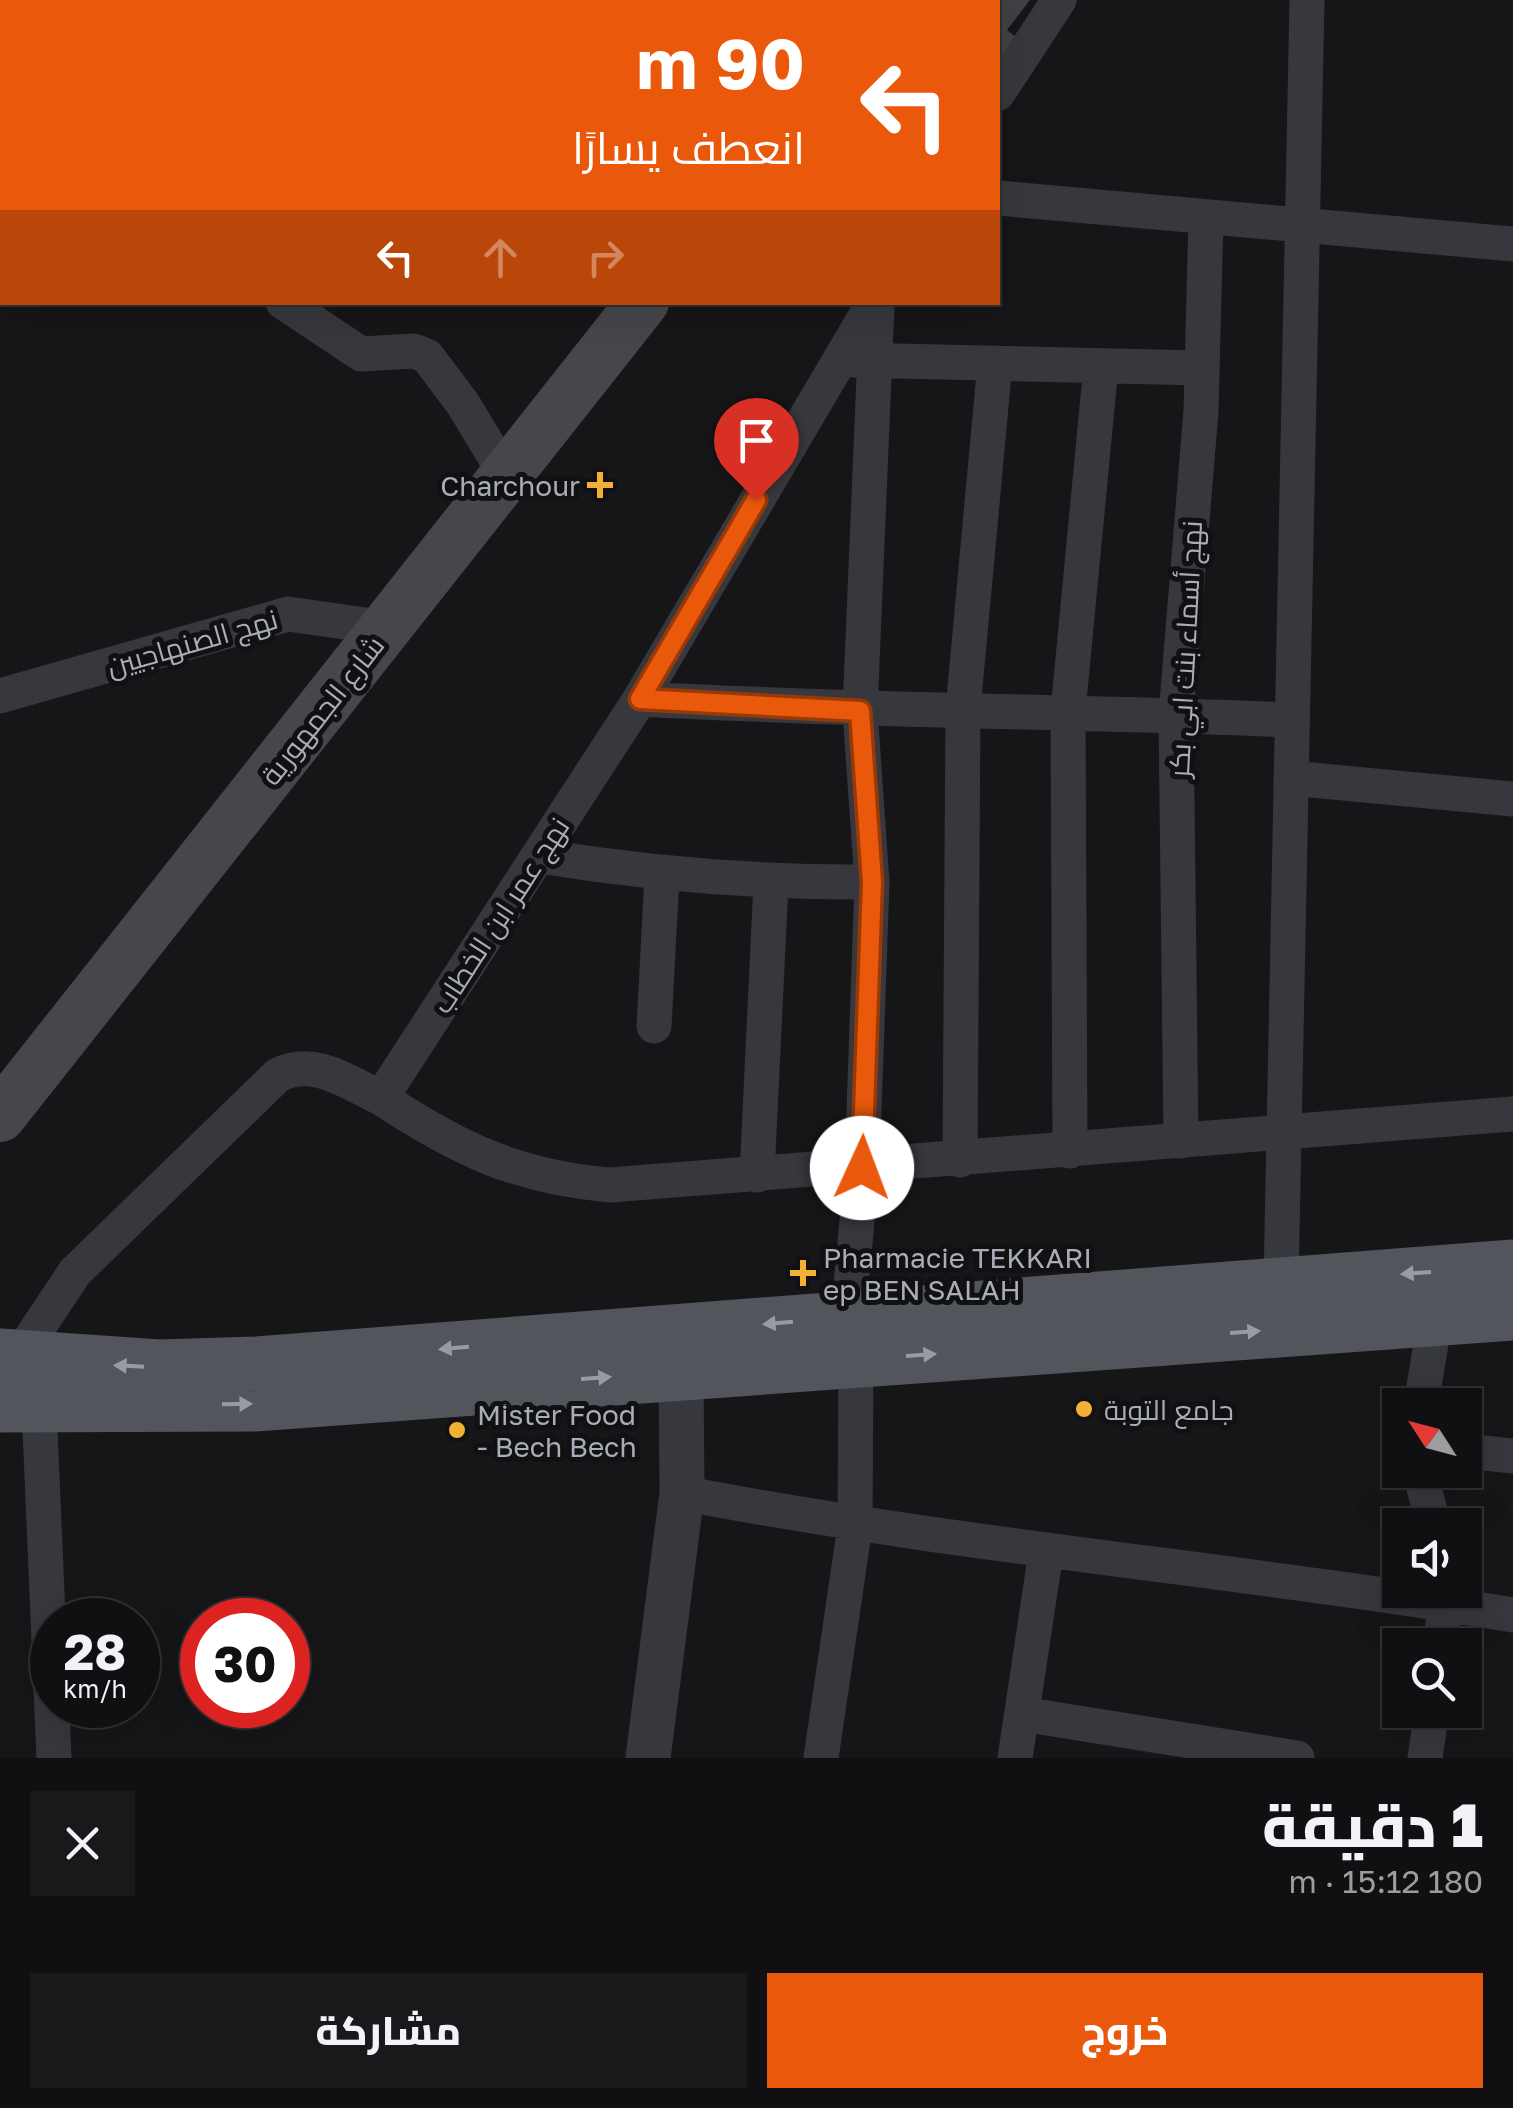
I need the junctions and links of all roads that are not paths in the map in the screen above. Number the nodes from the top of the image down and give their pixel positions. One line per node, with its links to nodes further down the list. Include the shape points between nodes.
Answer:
1 (1058, 0): 3 (street)
2 (1307, 0): 6 (street)
3 (1000, 90)
4 (1000, 198): 5 (street)
5 (1206, 216): 6 (street); 14 (street, نهج أسماء بنت ابي بكر)
6 (1302, 227): 7 (street); 23 (street)
7 (1513, 244)
8 (287, 305): 15 (street, via 360,354 427,356)
9 (641, 305): 15 (main road, شارع الجمهورية)
10 (875, 305): 11 (street, نهج عمر ابن الخطاب)
11 (858, 360): 12 (street); 18 (street, نهج عمر ابن الخطاب); 20 (street)
12 (996, 364): 13 (street); 19 (street)
13 (1100, 366): 14 (street); 21 (street)
14 (1202, 368): 22 (street, نهج أسماء بنت ابي بكر)
15 (507, 477): 16 (main road, شارع الجمهورية)
16 (387, 628): 17 (street, نهج الصنهاجيين, via 288,614); 33 (main road, شارع الجمهورية)
17 (0, 696)
18 (640, 699): 20 (street); 26 (street, نهج عمر ابن الخطاب)
19 (963, 709): 20 (street); 21 (street); 37 (street)
20 (860, 711): 28 (street)
21 (1068, 711): 22 (street); 36 (street)
22 (1176, 715): 23 (street); 35 (street, نهج أسماء بنت ابي بكر)
23 (1292, 720): 24 (street)
24 (1291, 778): 25 (street); 34 (street)
25 (1513, 799)
26 (539, 856): 27 (street); 31 (street, نهج عمر ابن الخطاب)
27 (662, 876): 29 (street); 30 (street)
28 (872, 882): 29 (street); 38 (street)
29 (771, 883): 39 (street)
30 (654, 1026)
31 (381, 1098): 39 (street, via 446,1140 532,1175 610,1184); 46 (street, via 316,1068 296,1066 278,1075 75,1272)
32 (1513, 1114): 34 (street)
33 (0, 1116)
34 (1284, 1134): 35 (street); 41 (street)
35 (1181, 1141): 36 (street)
36 (1070, 1151): 37 (street)
37 (960, 1160): 38 (street)
38 (862, 1168): 39 (street); 44 (street)
39 (757, 1175)
40 (1513, 1267): 41 (main road, one-way to 41)
41 (1281, 1282): 44 (main road)
42 (1513, 1313): 43 (main road)
43 (1435, 1319): 44 (main road, one-way to 43); 47 (street)
44 (852, 1338): 45 (main road); 46 (main road, one-way to 46, via 159,1367); 51 (street)
45 (681, 1371): 46 (main road, one-way to 45, via 254,1404); 50 (street)
46 (14, 1382): 58 (street)
47 (1424, 1388)
48 (1482, 1453): 49 (street)
49 (1513, 1456)
50 (682, 1493): 51 (street); 59 (street)
51 (855, 1526): 52 (street); 60 (street)
52 (1046, 1552): 53 (street); 56 (street)
53 (1382, 1589)
54 (1482, 1606): 55 (street)
55 (1513, 1614)
56 (1022, 1714): 61 (street); 62 (street)
57 (1429, 1728): 63 (street)
58 (54, 1758)
59 (648, 1758)
60 (821, 1758)
61 (1015, 1758)
62 (1296, 1758)
63 (1425, 1758)

